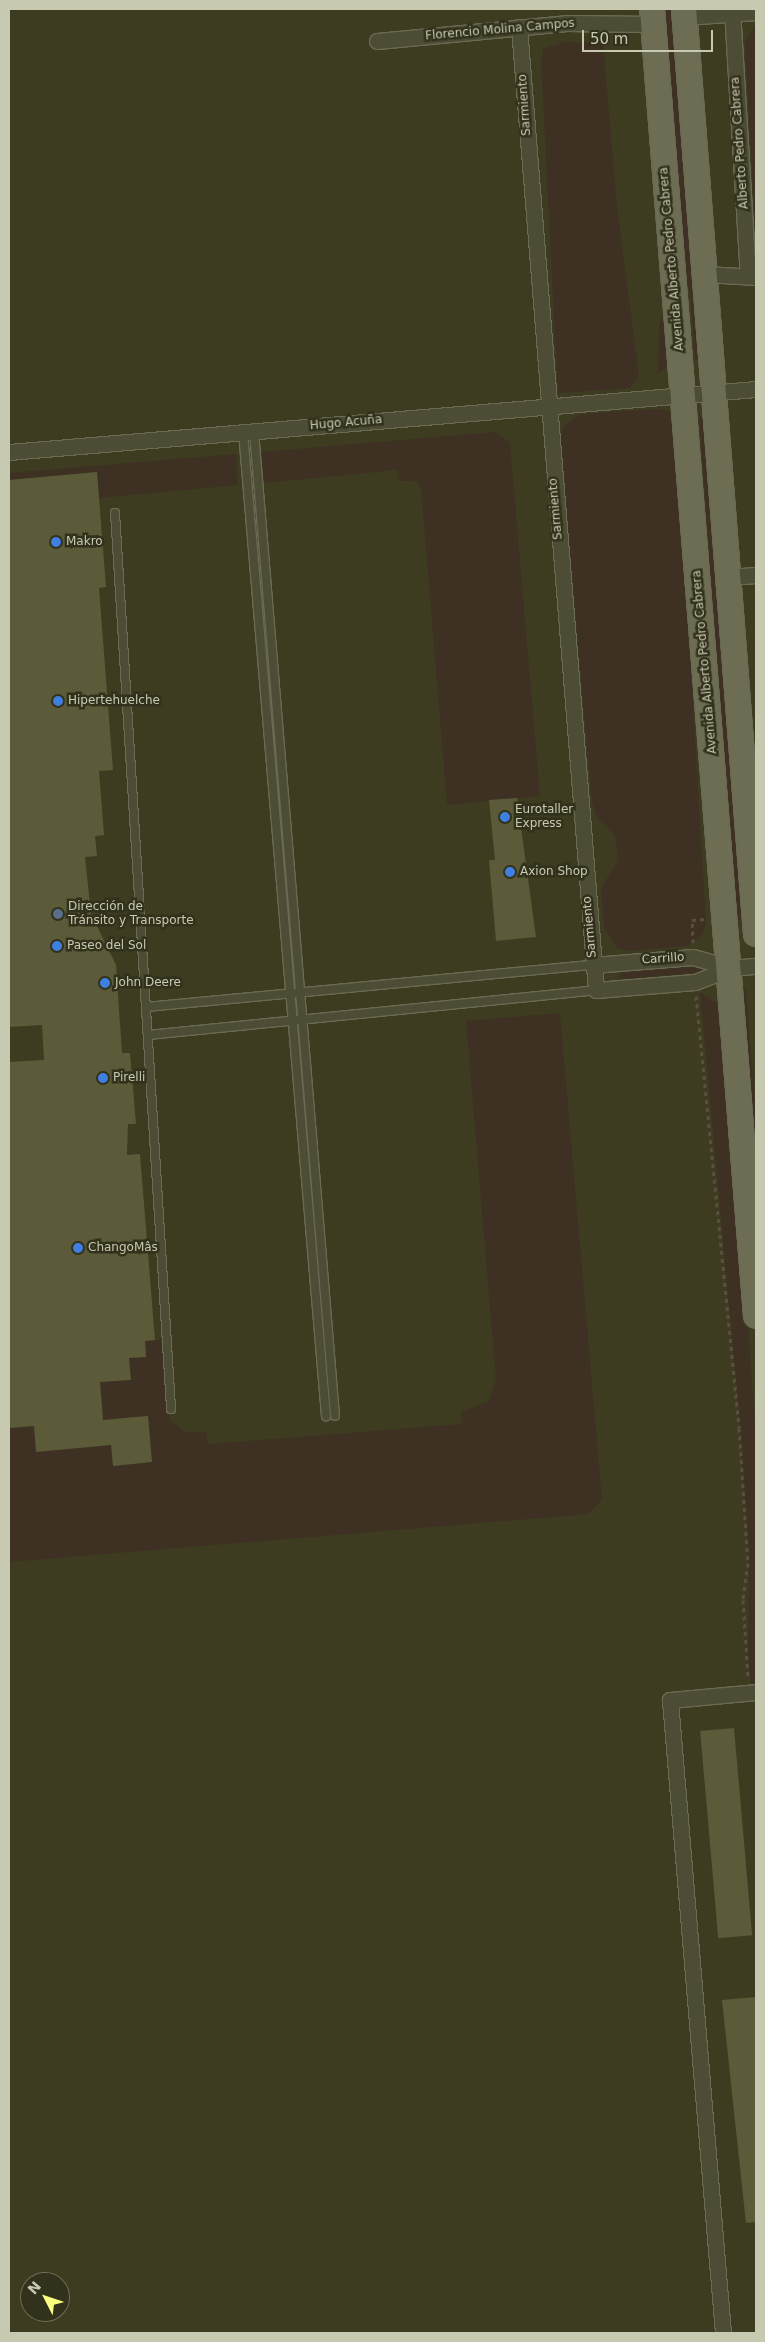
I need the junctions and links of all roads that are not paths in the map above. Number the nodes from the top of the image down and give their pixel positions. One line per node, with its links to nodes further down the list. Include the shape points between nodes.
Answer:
1 (732, 11): 2 (street); 3 (street); 9 (street, Alberto Pedro Cabrera)
2 (756, 12)
3 (684, 13): 8 (main road)
4 (565, 16): 5 (street, Florencio Molina Campos); 6 (street, Florencio Molina Campos)
5 (653, 16): 12 (main road, Avenida Alberto Pedro Cabrera)
6 (519, 27): 7 (street, Florencio Molina Campos); 13 (street, Sarmiento)
7 (377, 41)
8 (705, 274): 9 (street); 11 (main road)
9 (752, 277)
10 (756, 389): 11 (street, Hugo Acuña)
11 (714, 392): 12 (street, Hugo Acuña); 18 (main road)
12 (684, 395): 13 (street, Hugo Acuña); 22 (main road, Avenida Alberto Pedro Cabrera)
13 (547, 406): 14 (street, Hugo Acuña); 20 (street, Sarmiento)
14 (248, 432): 15 (street, Hugo Acuña); 24 (lane); 25 (lane)
15 (9, 452)
16 (115, 514): 26 (lane)
17 (756, 575): 18 (street)
18 (728, 577): 19 (main road)
19 (756, 934)
20 (593, 964): 22 (street, Carrillo, via 693,957); 23 (street, Sarmiento); 24 (lane)
21 (756, 966): 22 (street, Carrillo)
22 (731, 968): 23 (street, Carrillo, via 695,982); 30 (main road, Avenida Alberto Pedro Cabrera)
23 (596, 990): 27 (lane)
24 (300, 994): 25 (lane); 27 (lane)
25 (290, 995): 26 (lane); 28 (lane)
26 (146, 1008): 29 (lane)
27 (302, 1021): 28 (lane); 32 (lane)
28 (293, 1022): 29 (lane); 33 (lane)
29 (148, 1035): 31 (lane)
30 (756, 1316)
31 (171, 1409)
32 (335, 1416)
33 (326, 1417)
34 (753, 1692): 35 (street, via 670,1700)
35 (723, 2333)

